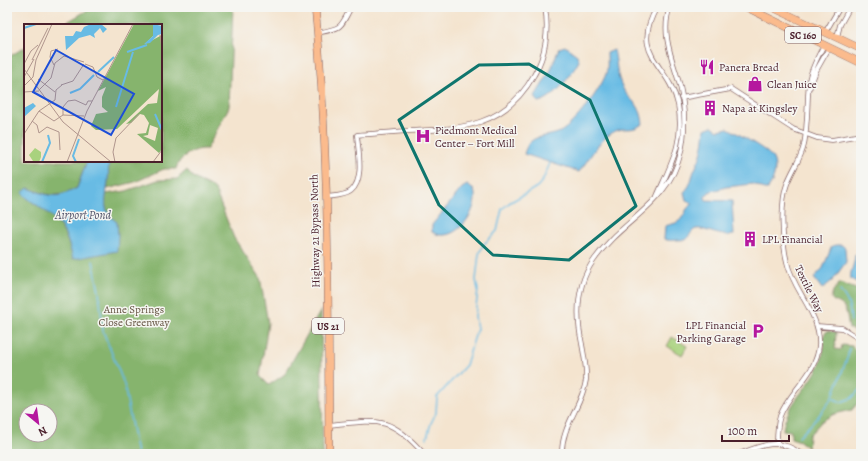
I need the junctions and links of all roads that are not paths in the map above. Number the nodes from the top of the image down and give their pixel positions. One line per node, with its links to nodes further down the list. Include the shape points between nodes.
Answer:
1 (315, 7): 11 (main road, Highway 21 Bypass North / US 21)
2 (351, 7): 11 (street, via 343,24)
3 (545, 7): 21 (street, via 546,39 541,60 530,84 513,103 494,117 465,128 357,135 358,181 351,191 339,196)
4 (657, 7): 17 (street, via 648,26 648,48)
5 (670, 7): 16 (street, via 666,30)
6 (746, 7): 13 (main road, SC 160)
7 (772, 7): 10 (main road, SC 160)
8 (840, 7): 10 (street)
9 (850, 7): 12 (street, via 840,25)
10 (826, 31): 12 (main road, SC 160)
11 (317, 33): 21 (main road, Highway 21 Bypass North / US 21)
12 (837, 37): 14 (main road, SC 160)
13 (827, 46): 15 (main road, SC 160); 18 (street, Textile Way, via 811,72)
14 (861, 49)
15 (861, 63)
16 (682, 98): 17 (street); 18 (street, via 732,90); 20 (street, via 684,136 681,153 673,176 663,192)
17 (677, 99): 20 (street, via 678,143 670,171)
18 (805, 134): 19 (street, via 832,140); 22 (street, Textile Way, via 803,150 787,183 782,205 788,268)
19 (861, 134)
20 (657, 196): 28 (street, via 600,251 583,282 578,322 586,380 564,433)
21 (326, 197): 24 (main road, Highway 21 Bypass North / US 21)
22 (817, 326): 23 (street, via 842,328); 25 (street, Textile Way, via 819,343 816,360 780,416)
23 (861, 340)
24 (329, 425): 26 (main road, Highway 21 Bypass North / US 21); 27 (street, via 381,422 402,431)
25 (777, 443): 29 (street); 30 (street)
26 (329, 454)
27 (424, 454)
28 (562, 454)
29 (739, 454)
30 (801, 454)

